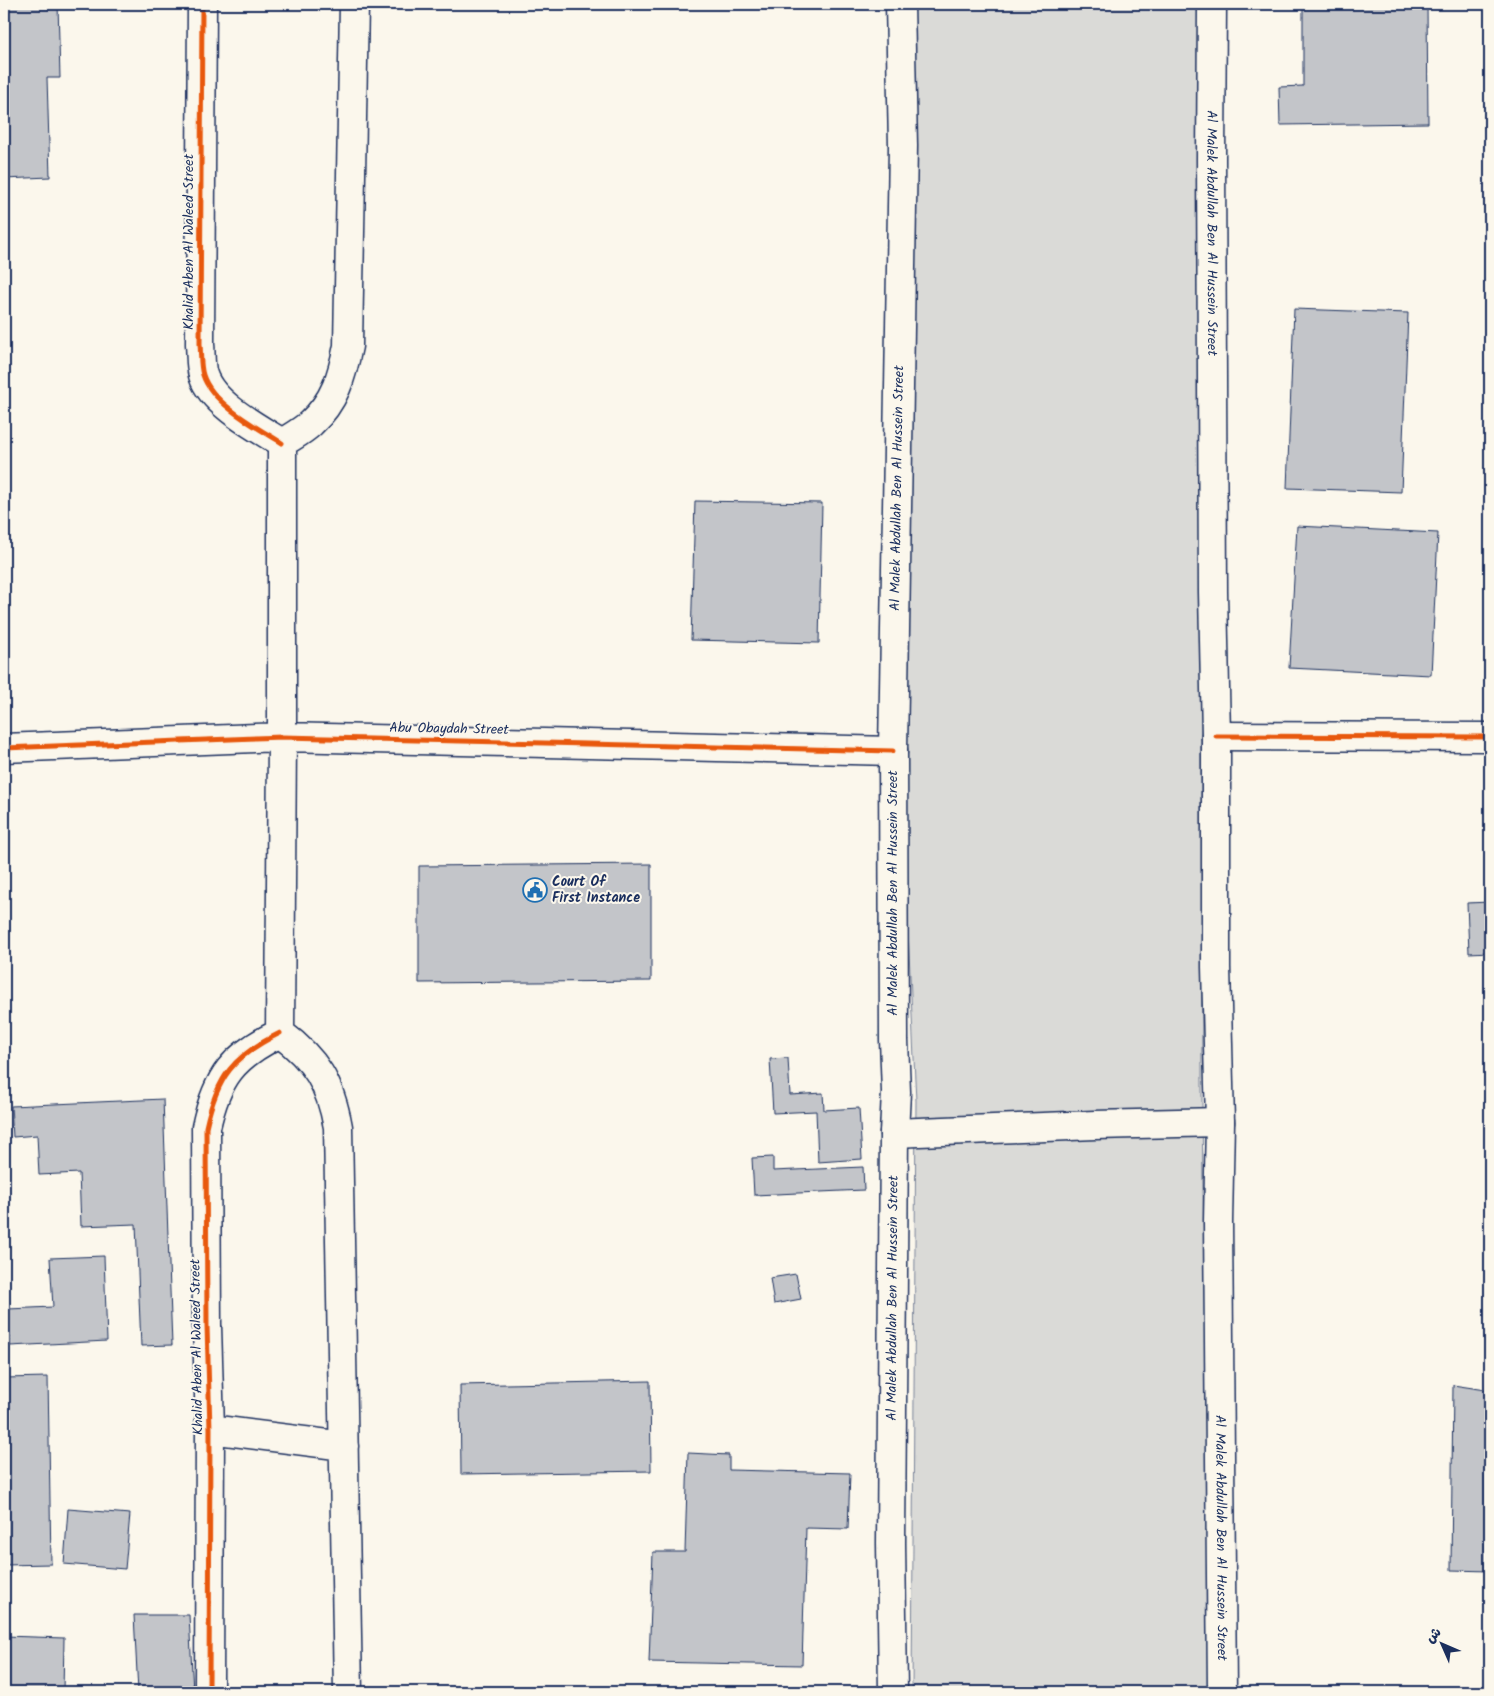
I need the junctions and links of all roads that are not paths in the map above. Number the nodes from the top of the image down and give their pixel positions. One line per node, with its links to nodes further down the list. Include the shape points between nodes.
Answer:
1 (202, 4): 5 (street, Khalid Aben Al Waleed Street, via 200,344 203,376 220,400 236,414)
2 (354, 4): 5 (street, via 348,346 342,376 328,404 311,424)
3 (900, 4): 10 (street, Al Malek Abdullah Ben Al Hussein Street, via 903,146)
4 (1212, 4): 6 (street, Al Malek Abdullah Ben Al Hussein Street)
5 (282, 443): 7 (street)
6 (1216, 736): 8 (street); 12 (street, Al Malek Abdullah Ben Al Hussein Street)
7 (282, 737): 9 (street, Abu Obaydah Street); 10 (street, Abu Obaydah Street); 11 (street)
8 (1490, 737)
9 (4, 748)
10 (893, 751): 13 (street, Al Malek Abdullah Ben Al Hussein Street)
11 (280, 1033): 14 (street, Khalid Aben Al Waleed Street, via 257,1044 232,1067 211,1102 206,1128); 15 (street, via 314,1064 334,1105 338,1127)
12 (1220, 1122): 13 (street); 19 (street, Al Malek Abdullah Ben Al Hussein Street)
13 (894, 1133): 18 (street, Al Malek Abdullah Ben Al Hussein Street)
14 (210, 1429): 15 (street); 16 (street, Khalid Aben Al Waleed Street)
15 (344, 1446): 17 (street)
16 (209, 1692)
17 (348, 1692)
18 (893, 1692)
19 (1222, 1692)

